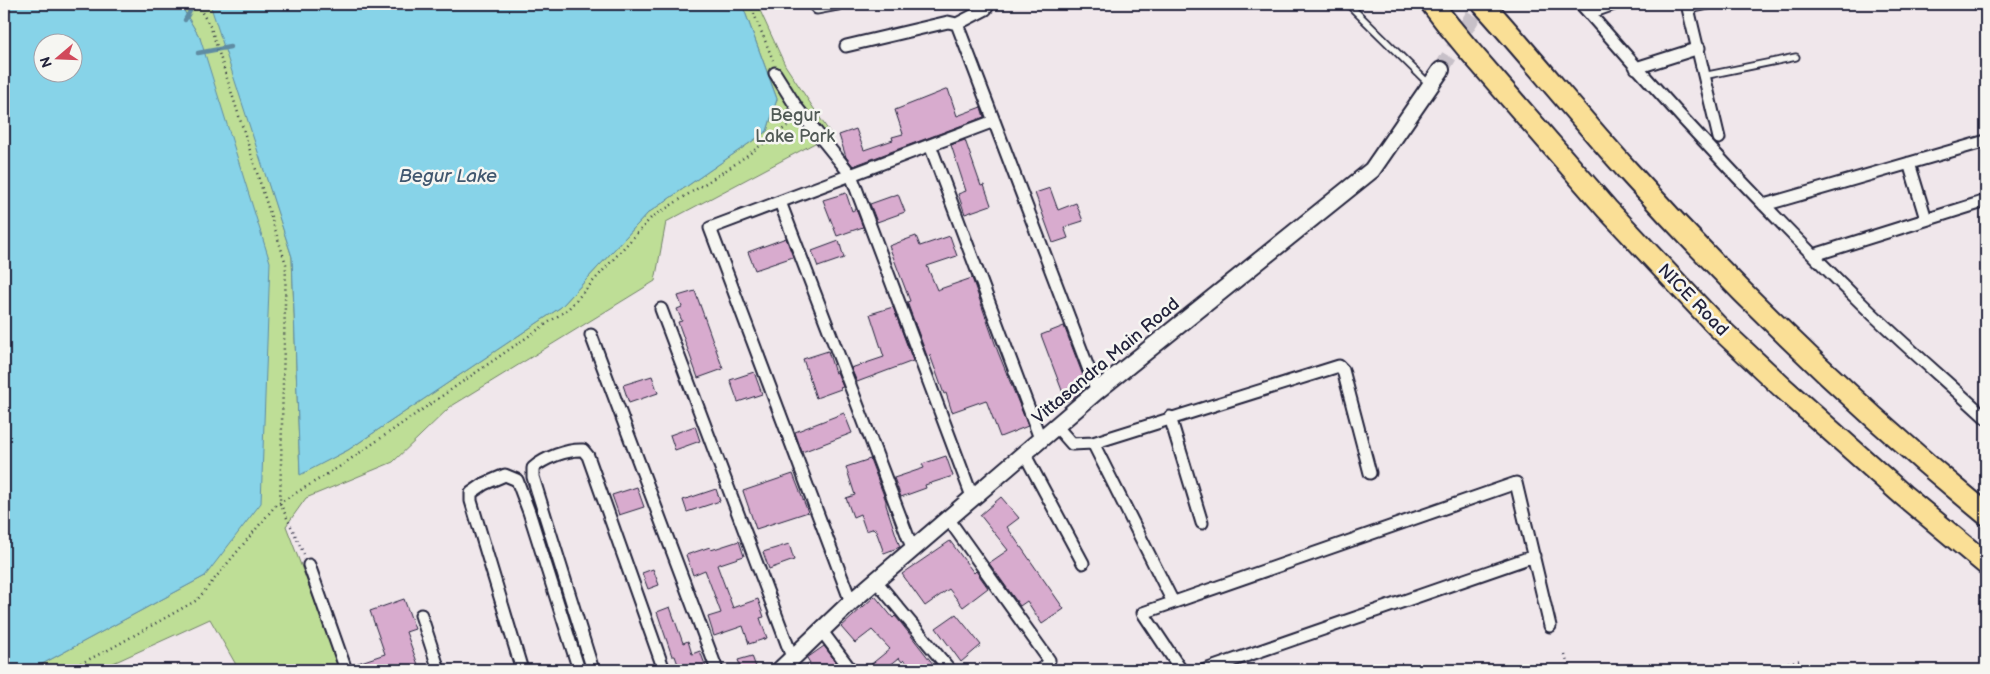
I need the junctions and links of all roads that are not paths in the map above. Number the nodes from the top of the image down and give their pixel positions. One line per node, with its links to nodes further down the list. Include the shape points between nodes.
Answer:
1 (838, 4): 8 (street)
2 (989, 4): 11 (street, via 986,9)
3 (1348, 4): 19 (lane)
4 (1432, 4): 48 (highway, NICE Road, bridge, via 1607,209 1717,326 1896,488)
5 (1614, 4): 10 (street)
6 (1717, 4): 7 (lane)
7 (1688, 7): 13 (street)
8 (817, 8)
9 (1487, 8): 42 (highway, via 1629,172 1745,295 1940,476)
10 (1585, 8): 15 (street)
11 (957, 24): 12 (street, via 948,22); 20 (street)
12 (846, 46)
13 (1699, 48): 15 (street); 18 (street)
14 (1796, 57): 18 (lane)
15 (1636, 68): 28 (street)
16 (775, 70): 25 (street, via 797,108)
17 (1441, 70): 19 (street, Vittasandra Main Road)
18 (1703, 76): 21 (street)
19 (1430, 85): 33 (street, Vittasandra Main Road, via 1372,170)
20 (994, 121): 23 (street); 33 (street)
21 (1720, 138)
22 (1986, 141): 24 (street)
23 (930, 146): 25 (street); 37 (street)
24 (1909, 163): 28 (street); 29 (street)
25 (852, 175): 26 (street); 41 (street)
26 (780, 202): 45 (street); 51 (street, via 710,228)
27 (1986, 202): 29 (street)
28 (1764, 205): 30 (street)
29 (1926, 219): 30 (street)
30 (1814, 255): 35 (street)
31 (661, 310): 56 (street)
32 (591, 335): 64 (street)
33 (1097, 391): 36 (street, Vittasandra Main Road)
34 (1170, 417): 38 (street); 40 (street, via 1339,366 1344,370); 44 (street)
35 (1986, 418)
36 (1057, 427): 37 (street, Vittasandra Main Road); 38 (street, via 1072,444)
37 (1041, 441): 39 (street, Vittasandra Main Road)
38 (1092, 442): 52 (street)
39 (1025, 455): 41 (street, Vittasandra Main Road); 47 (street)
40 (1370, 473)
41 (973, 499): 43 (street, Vittasandra Main Road)
42 (1986, 514)
43 (949, 520): 45 (street, Vittasandra Main Road); 57 (street, via 1047,656)
44 (1202, 523)
45 (913, 550): 50 (street, Vittasandra Main Road)
46 (1534, 556): 52 (street, via 1516,483); 54 (street); 69 (street)
47 (1083, 563)
48 (1986, 564)
49 (309, 565): 58 (street)
50 (876, 581): 51 (street, Vittasandra Main Road); 67 (street)
51 (851, 602): 55 (street, Vittasandra Main Road)
52 (1173, 602): 68 (street, via 1143,613)
53 (421, 615): 59 (street)
54 (1550, 626)
55 (821, 630): 56 (street, Vittasandra Main Road); 66 (street)
56 (792, 657): 65 (street, Vittasandra Main Road)
57 (1048, 668)
58 (346, 670)
59 (439, 670)
60 (522, 670): 61 (street, via 471,493 505,475 517,480)
61 (579, 670)
62 (594, 670): 63 (street, via 533,477 533,468 539,463 575,450 583,450 588,456)
63 (664, 670)
64 (717, 670)
65 (780, 670)
66 (851, 670)
67 (950, 670)
68 (1181, 670)
69 (1205, 670)

